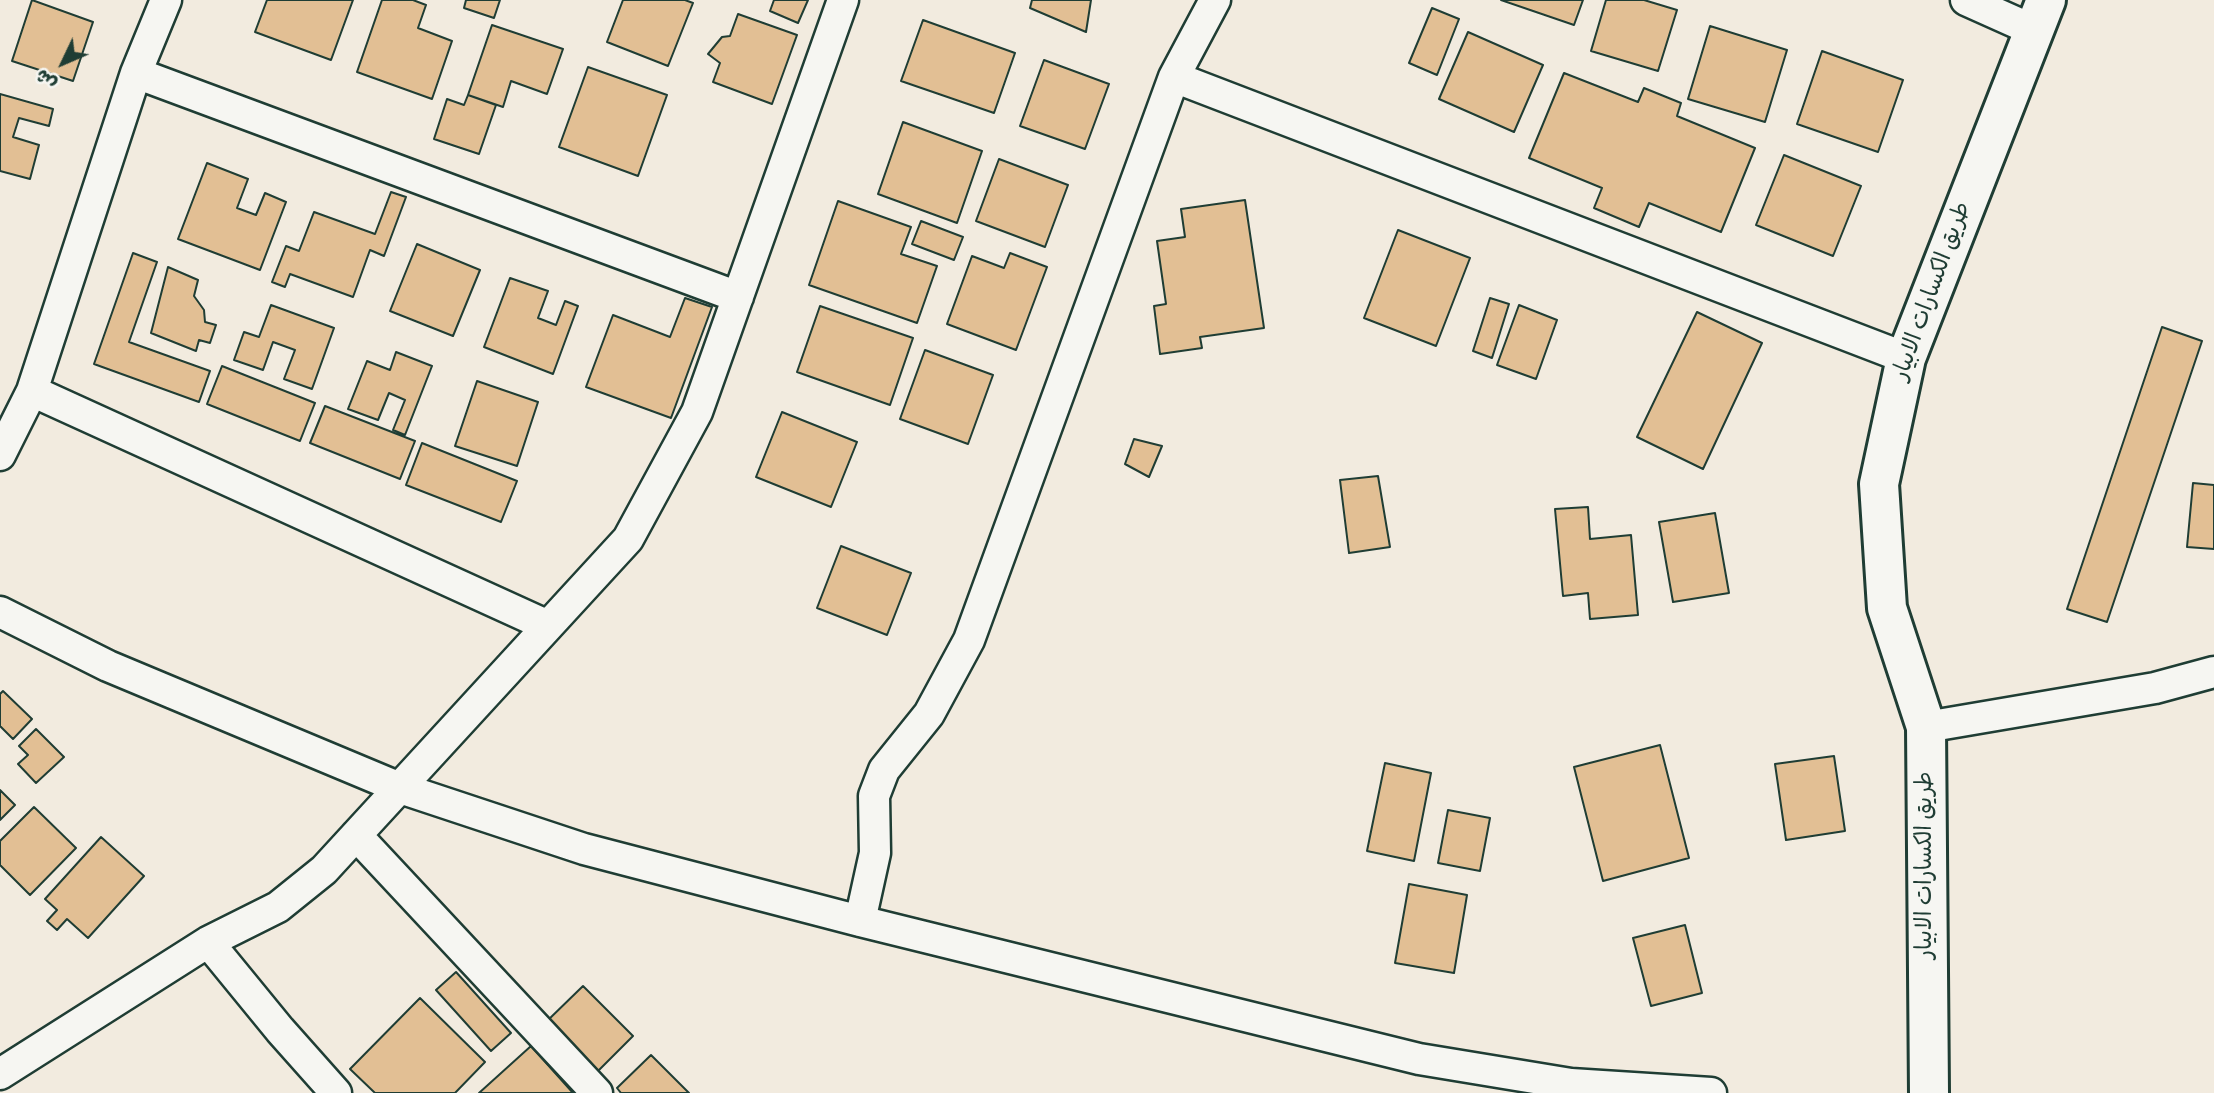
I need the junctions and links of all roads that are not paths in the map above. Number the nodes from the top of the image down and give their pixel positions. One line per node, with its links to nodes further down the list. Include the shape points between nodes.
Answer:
1 (166, 0): 6 (street)
2 (843, 0): 8 (street)
3 (1215, 0): 7 (street)
4 (1966, 0): 5 (street)
5 (2040, 15): 9 (street, طريق الكسارات الابيار)
6 (136, 73): 8 (street); 10 (street)
7 (1174, 77): 9 (street); 18 (street, via 969,640 929,714 884,770 874,796 874,853)
8 (738, 297): 13 (street, via 697,412 628,538)
9 (1906, 358): 15 (street, طريق الكسارات الابيار, via 1879,484 1887,608)
10 (32, 391): 11 (street); 13 (street)
11 (0, 455)
12 (0, 612): 16 (street, via 108,666)
13 (548, 626): 16 (street)
14 (2214, 671): 15 (street, via 2155,688)
15 (1926, 727): 24 (street, طريق الكسارات الابيار)
16 (400, 788): 17 (street); 18 (street, via 583,849)
17 (356, 835): 19 (street, via 324,870 278,906); 22 (street)
18 (860, 921): 23 (street, via 1419,1059 1570,1084)
19 (208, 942): 20 (street); 21 (street)
20 (0, 1074)
21 (336, 1093)
22 (597, 1093)
23 (1711, 1093)
24 (1929, 1093)

